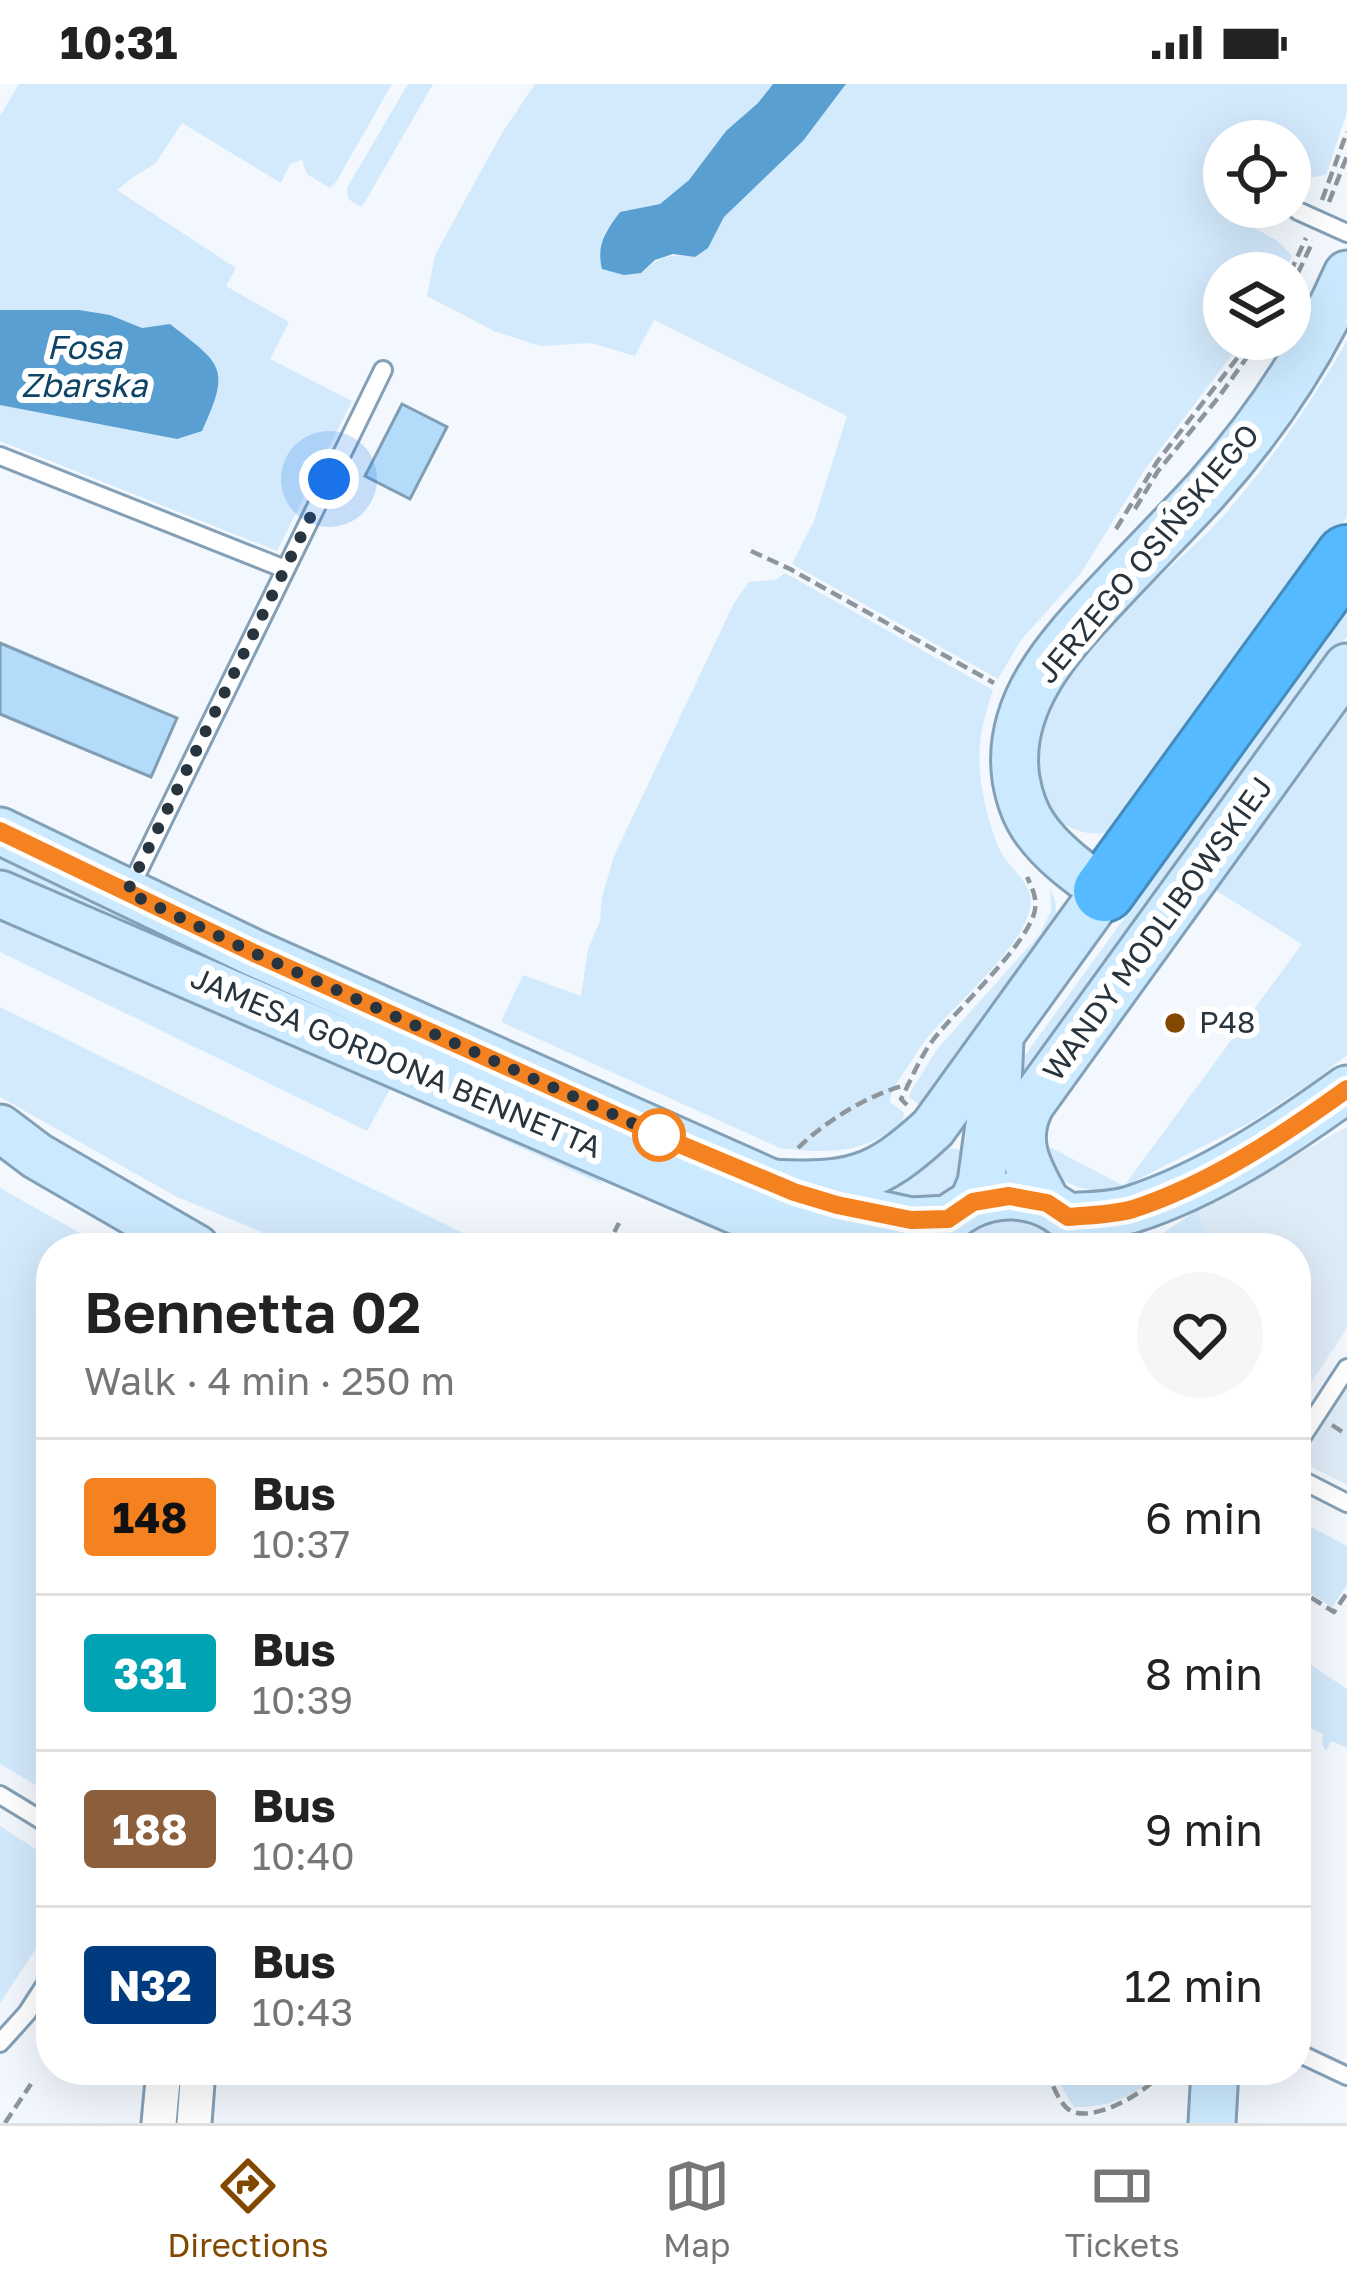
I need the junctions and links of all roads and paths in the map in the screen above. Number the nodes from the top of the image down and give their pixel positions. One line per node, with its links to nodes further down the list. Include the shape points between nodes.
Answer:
1 (1311, 217): 2 (lane)
2 (1347, 233)
3 (1347, 274): 12 (main road, JERZEGO OSIŃSKIEGO, via 1255,430 1069,637 1022,711 1015,772 1025,812 1049,846)
4 (382, 370): 8 (lane)
5 (0, 456): 8 (lane)
6 (751, 551): 10 (path)
7 (1347, 556): 12 (highway)
8 (285, 569): 13 (lane)
9 (1347, 667): 24 (main road, WANDY MODLIBOWSKIEJ, via 1026,1113 1020,1142 1028,1168)
10 (999, 686)
11 (0, 831): 13 (main road, JAMESA GORDONA BENNETTA)
12 (1104, 891): 15 (main road)
13 (127, 892): 20 (main road, JAMESA GORDONA BENNETTA, via 297,972)
14 (0, 894): 27 (main road, JAMESA GORDONA BENNETTA, via 760,1221)
15 (1000, 1036): 20 (main road, via 933,1128 878,1172 842,1183); 23 (main road, WANDY MODLIBOWSKIEJ, via 981,1183)
16 (909, 1084): 20 (path, via 883,1091 811,1136)
17 (1347, 1089): 21 (main road)
18 (0, 1128): 19 (main road)
19 (12, 1148): 25 (main road)
20 (781, 1170): 23 (main road, JAMESA GORDONA BENNETTA, via 837,1205)
21 (1189, 1187): 24 (main road, JAMESA GORDONA BENNETTA); 28 (main road)
22 (619, 1222): 26 (path)
23 (949, 1223): 24 (main road, JAMESA GORDONA BENNETTA, via 1009,1196)
24 (1069, 1223)
25 (168, 1233)
26 (614, 1233)
27 (805, 1233)
28 (1133, 1233)
29 (1347, 1368): 30 (lane)
30 (1311, 1423)
31 (1311, 1485): 32 (lane)
32 (1347, 1503)
33 (1347, 1593): 34 (path, via 1334,1612)
34 (1311, 1597)
35 (0, 1795): 36 (lane)
36 (36, 1817)
37 (36, 1999): 38 (lane)
38 (0, 2043)
39 (1311, 2059): 40 (lane)
40 (1347, 2076)
41 (31, 2084): 47 (path)
42 (163, 2085): 48 (street)
43 (198, 2085): 49 (street)
44 (1054, 2085): 45 (path, via 1065,2107 1080,2114)
45 (1152, 2085)
46 (1214, 2085): 50 (main road)
47 (5, 2123)
48 (159, 2123)
49 (194, 2123)
50 (1212, 2123)

